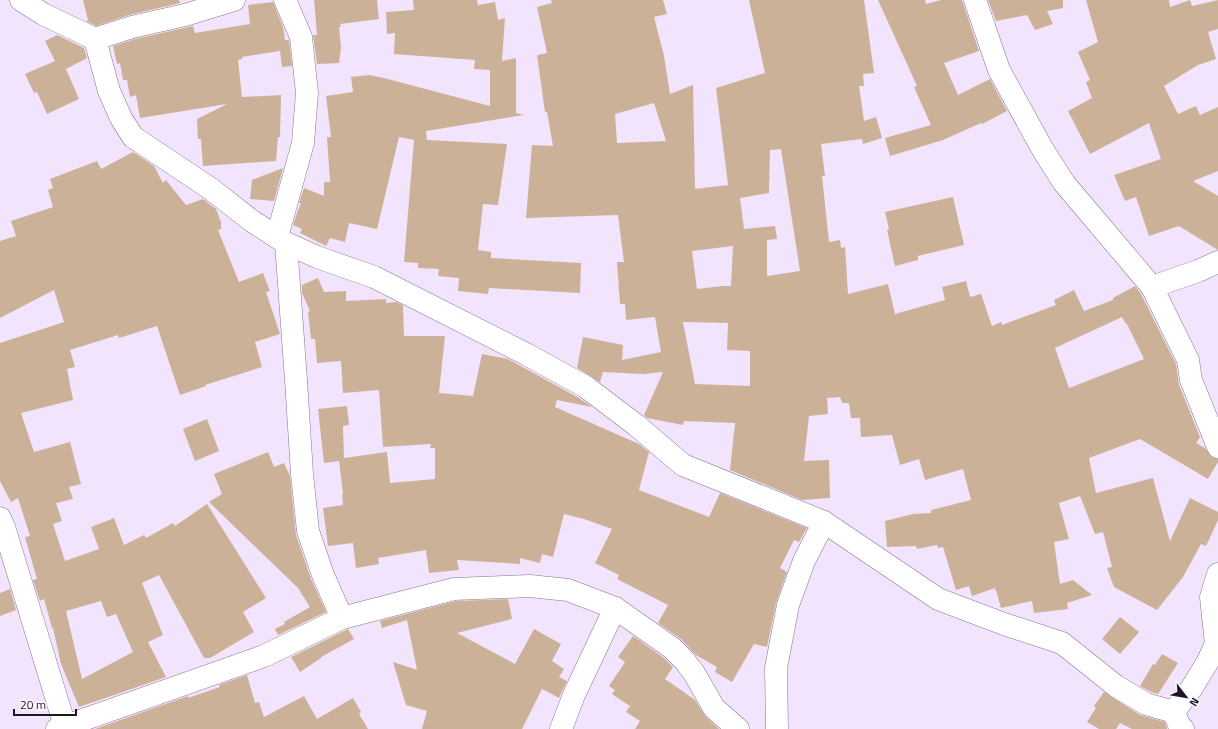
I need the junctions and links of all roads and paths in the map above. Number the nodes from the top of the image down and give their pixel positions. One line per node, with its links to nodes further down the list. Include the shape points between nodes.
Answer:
1 (21, 0): 5 (street, via 43,14)
2 (234, 0): 5 (street)
3 (285, 0): 6 (street, via 301,37 307,93 303,143)
4 (975, 0): 8 (street, via 1000,70 1043,150 1064,184)
5 (95, 39): 6 (street, via 109,91 133,137)
6 (281, 240): 11 (street, via 374,277 586,387 683,465); 14 (street, via 296,380 308,531 323,575)
7 (1218, 262): 8 (street)
8 (1152, 287): 9 (street, via 1188,360 1191,380)
9 (1218, 447)
10 (0, 518): 16 (street)
11 (824, 522): 15 (street, via 938,599 1062,643 1116,686); 19 (street, via 804,562 788,605 776,668)
12 (1218, 574): 15 (street, via 1211,597 1216,644 1191,689)
13 (615, 608): 14 (street, via 568,590 530,586 454,589); 17 (street); 18 (street, via 672,648 694,673 714,708)
14 (342, 618): 16 (street, via 264,656)
15 (1178, 721)
16 (61, 728)
17 (561, 729)
18 (738, 729)
19 (777, 729)

